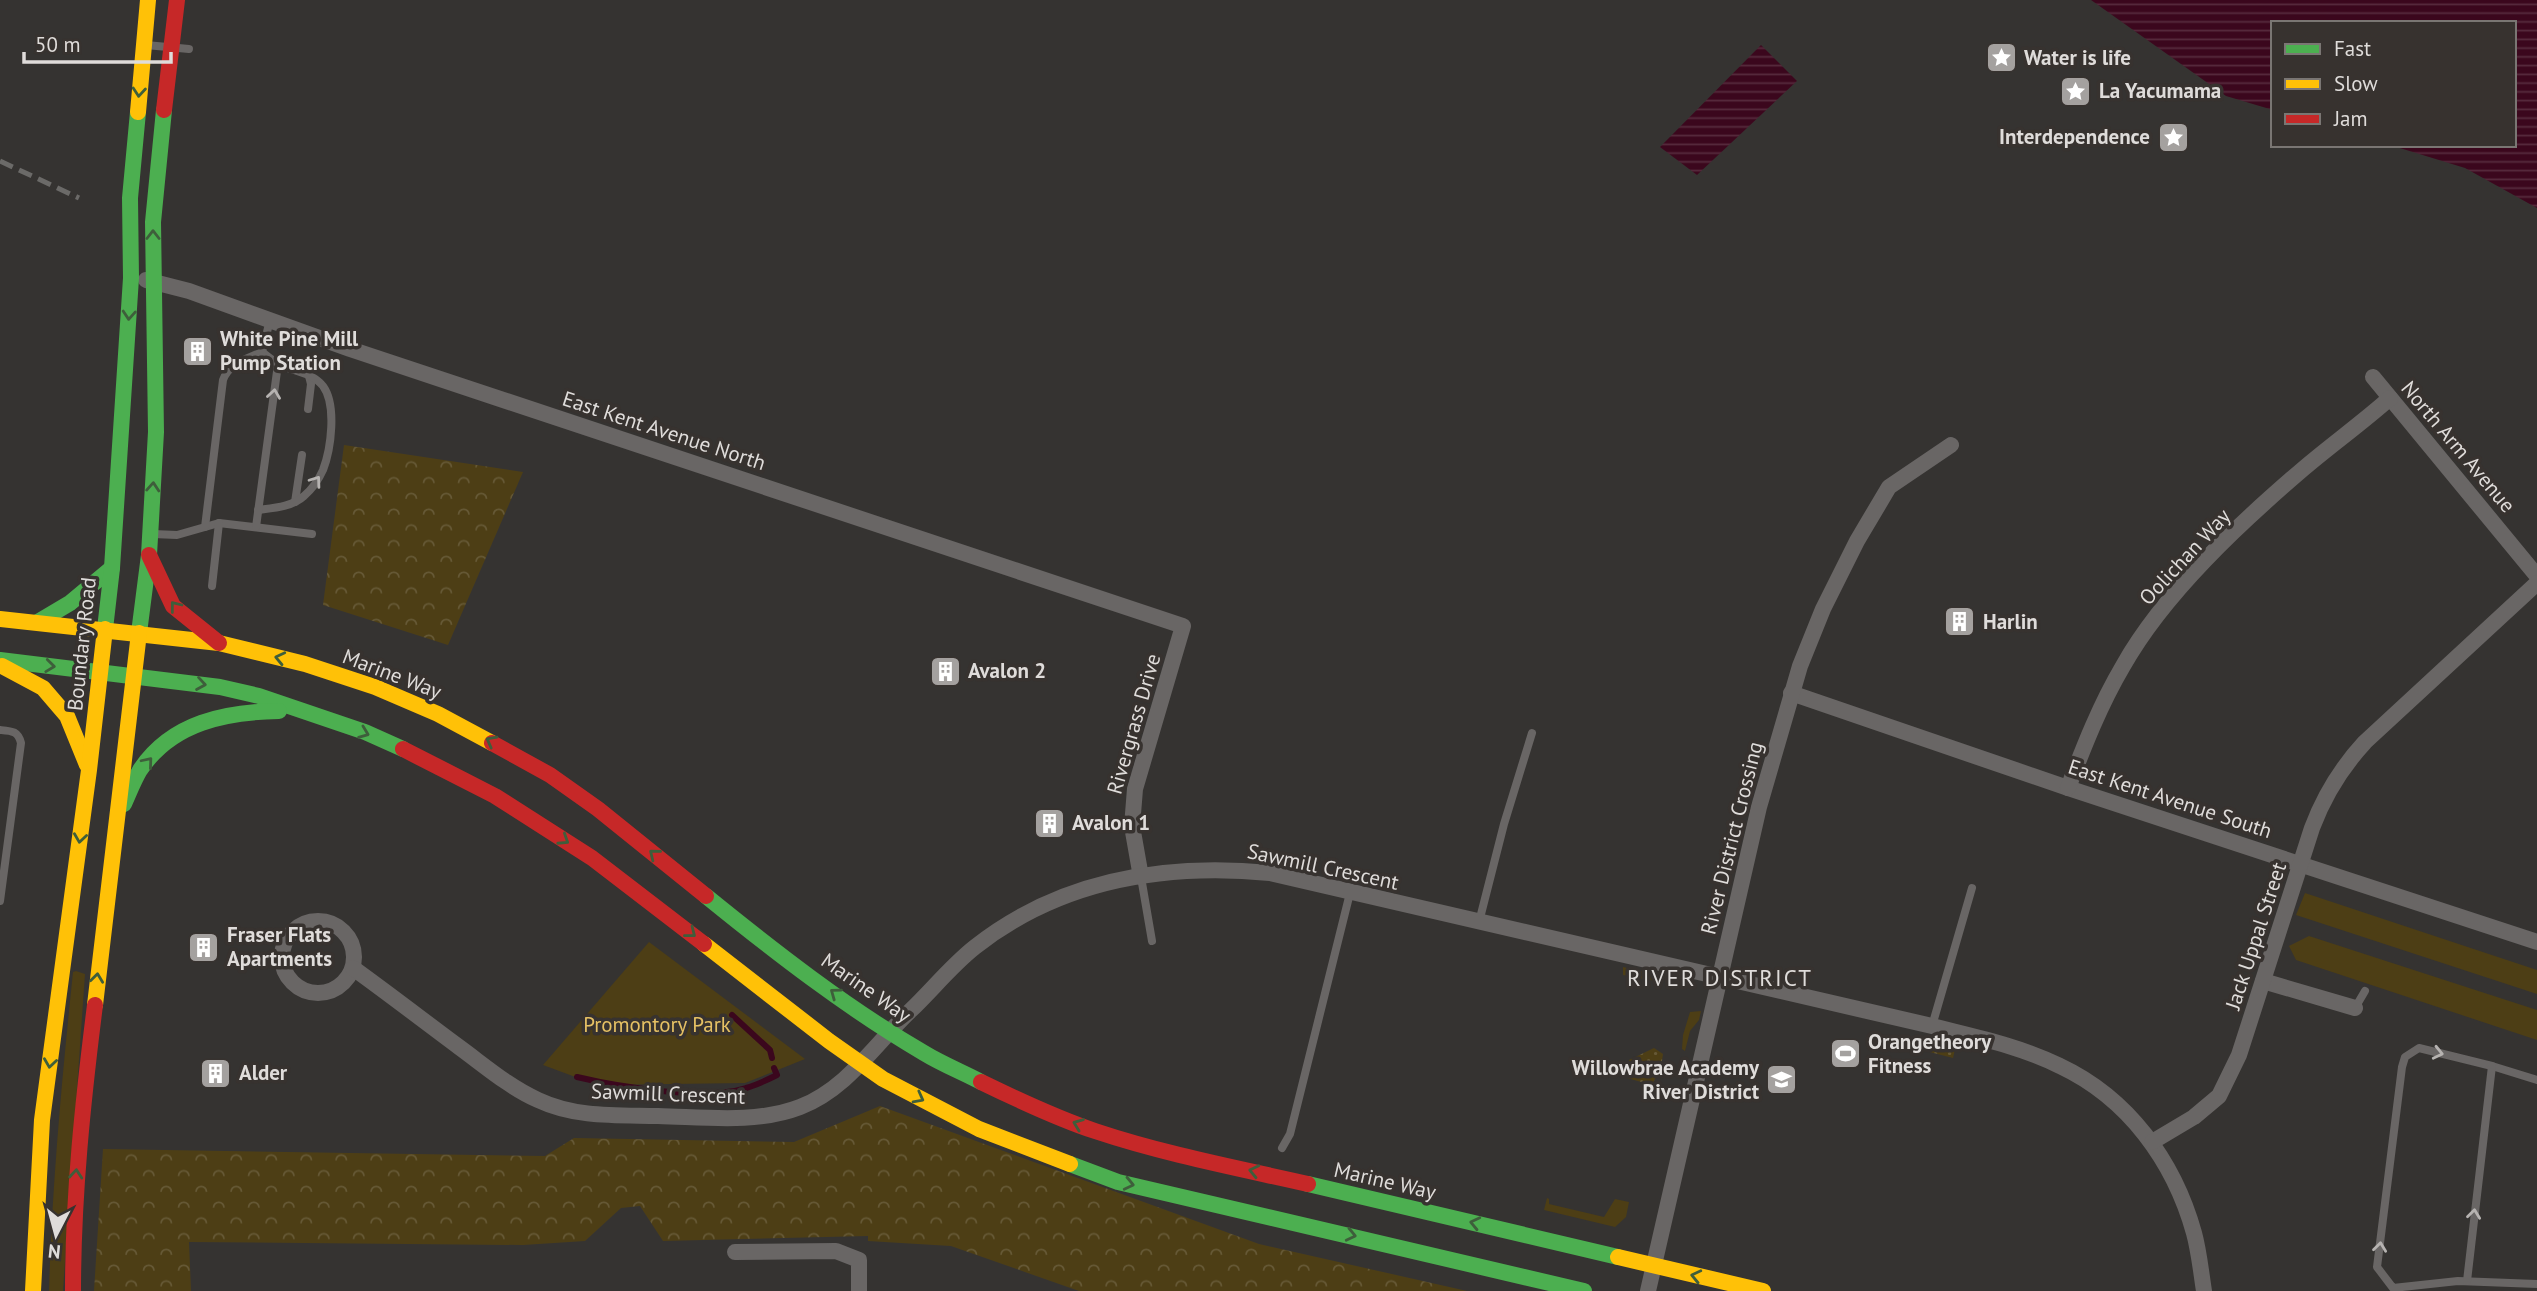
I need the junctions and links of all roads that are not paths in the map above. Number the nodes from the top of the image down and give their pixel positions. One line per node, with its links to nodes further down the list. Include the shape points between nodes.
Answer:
1 (148, 0): 3 (main road, Boundary Road)
2 (177, 0): 4 (main road)
3 (143, 45): 4 (lane); 6 (main road, Boundary Road, one-way to 6, via 130,198)
4 (170, 47): 5 (lane); 7 (main road, one-way to 4, via 157,166)
5 (189, 49)
6 (131, 278): 7 (street, East Kent Avenue North); 25 (main road, Boundary Road, one-way to 25)
7 (153, 281): 8 (street, East Kent Avenue North); 22 (main road, one-way to 7, via 156,432)
8 (271, 320): 9 (lane); 31 (street, East Kent Avenue North)
9 (262, 352): 10 (lane); 20 (lane, via 234,365 223,380)
10 (278, 364): 11 (lane); 18 (lane, one-way to 10)
11 (309, 376): 14 (lane); 17 (lane, one-way to 11, via 323,472 332,412 323,386)
12 (2373, 377): 13 (street, North Arm Avenue)
13 (2390, 398): 26 (street, North Arm Avenue); 43 (street, Oolichan Way, via 2266,502 2167,603 2124,664 2093,722)
14 (307, 409)
15 (1951, 444): 38 (street, River District Crossing, via 1889,486 1823,609)
16 (302, 455): 17 (lane)
17 (295, 502): 18 (lane)
18 (258, 510): 21 (lane)
19 (219, 523): 20 (lane); 21 (lane); 28 (lane)
20 (205, 527): 22 (lane, via 177,535)
21 (256, 527): 23 (lane)
22 (150, 534): 24 (main road)
23 (312, 534)
24 (149, 555): 33 (main road); 34 (main road, one-way to 24, via 173,607)
25 (112, 568): 30 (main road, via 70,603); 32 (main road, Boundary Road)
26 (2537, 576)
27 (2537, 583): 45 (street, Jack Uppal Street, via 2350,759 2320,806)
28 (212, 586)
29 (0, 619): 30 (main road, Marine Way)
30 (38, 622): 32 (main road, Marine Way)
31 (1184, 626): 46 (street, Rivergrass Drive, via 1135,789 1132,826)
32 (105, 629): 33 (main road, Marine Way); 36 (main road, Boundary Road)
33 (139, 634): 34 (main road, Marine Way); 37 (main road)
34 (219, 643): 59 (main road, Marine Way, one-way to 34, via 744,928 550,775 438,714 375,687)
35 (0, 662): 36 (main road, one-way to 36); 42 (main road, via 43,688 67,716)
36 (100, 671): 37 (main road); 42 (main road, Boundary Road)
37 (134, 676): 39 (main road, one-way to 39, via 220,687); 44 (main road)
38 (1791, 693): 43 (street, East Kent Avenue South); 54 (street, River District Crossing)
39 (299, 712): 44 (main road, one-way to 39, via 143,766 181,731 208,718 246,711); 60 (main road, one-way to 60, via 365,732 495,796 626,883)
40 (0, 730): 49 (lane, via 15,732 21,743)
41 (1532, 733): 50 (lane)
42 (89, 770): 69 (main road, Boundary Road, one-way to 69, via 43,1120)
43 (2068, 788): 45 (street, East Kent Avenue South)
44 (116, 821): 70 (main road, one-way to 44, via 81,1119)
45 (2301, 864): 52 (street, East Kent Avenue South); 55 (street, Jack Uppal Street)
46 (1141, 877): 48 (street, Sawmill Crescent, via 1231,870 1270,873); 51 (lane); 59 (street, Sawmill Crescent, via 1067,894 1013,920 973,948)
47 (1972, 888): 58 (lane)
48 (1350, 893): 50 (street, Sawmill Crescent); 64 (lane, via 1290,1134)
49 (0, 901)
50 (1479, 922): 54 (street, Sawmill Crescent)
51 (1152, 941)
52 (2537, 942)
53 (353, 968): 53 (street, via 355,956 347,935 328,922 316,921 295,930 283,950 286,974 304,991 328,993 348,979); 60 (street, Sawmill Crescent, via 509,1084 567,1111 751,1118 800,1107 838,1087)
54 (1720, 978): 58 (street, Sawmill Crescent); 66 (street, River District Crossing)
55 (2263, 981): 57 (street); 63 (street, Jack Uppal Street, via 2239,1055 2219,1096)
56 (2365, 991): 57 (lane)
57 (2355, 1009)
58 (1932, 1026): 63 (street, Sawmill Crescent, via 2061,1066 2096,1087)
59 (891, 1032): 60 (street, Sawmill Crescent); 66 (main road, Marine Way, one-way to 59, via 1095,1131 1026,1104)
60 (861, 1063): 72 (main road, one-way to 72, via 979,1129 1118,1182)
61 (2492, 1066): 62 (lane); 67 (lane, one-way to 61); 67 (lane, one-way to 61, via 2393,1288 2377,1267 2405,1057 2418,1048)
62 (2537, 1080)
63 (2152, 1142): 75 (street, Sawmill Crescent, via 2195,1234)
64 (1282, 1148)
65 (735, 1252): 71 (street, via 836,1251 859,1260)
66 (1653, 1265): 73 (street, River District Crossing); 74 (main road, Marine Way, one-way to 66)
67 (2466, 1281): 68 (lane)
68 (2537, 1284)
69 (33, 1291)
70 (72, 1291)
71 (859, 1291)
72 (1584, 1291)
73 (1647, 1291)
74 (1763, 1291)
75 (2204, 1291)

